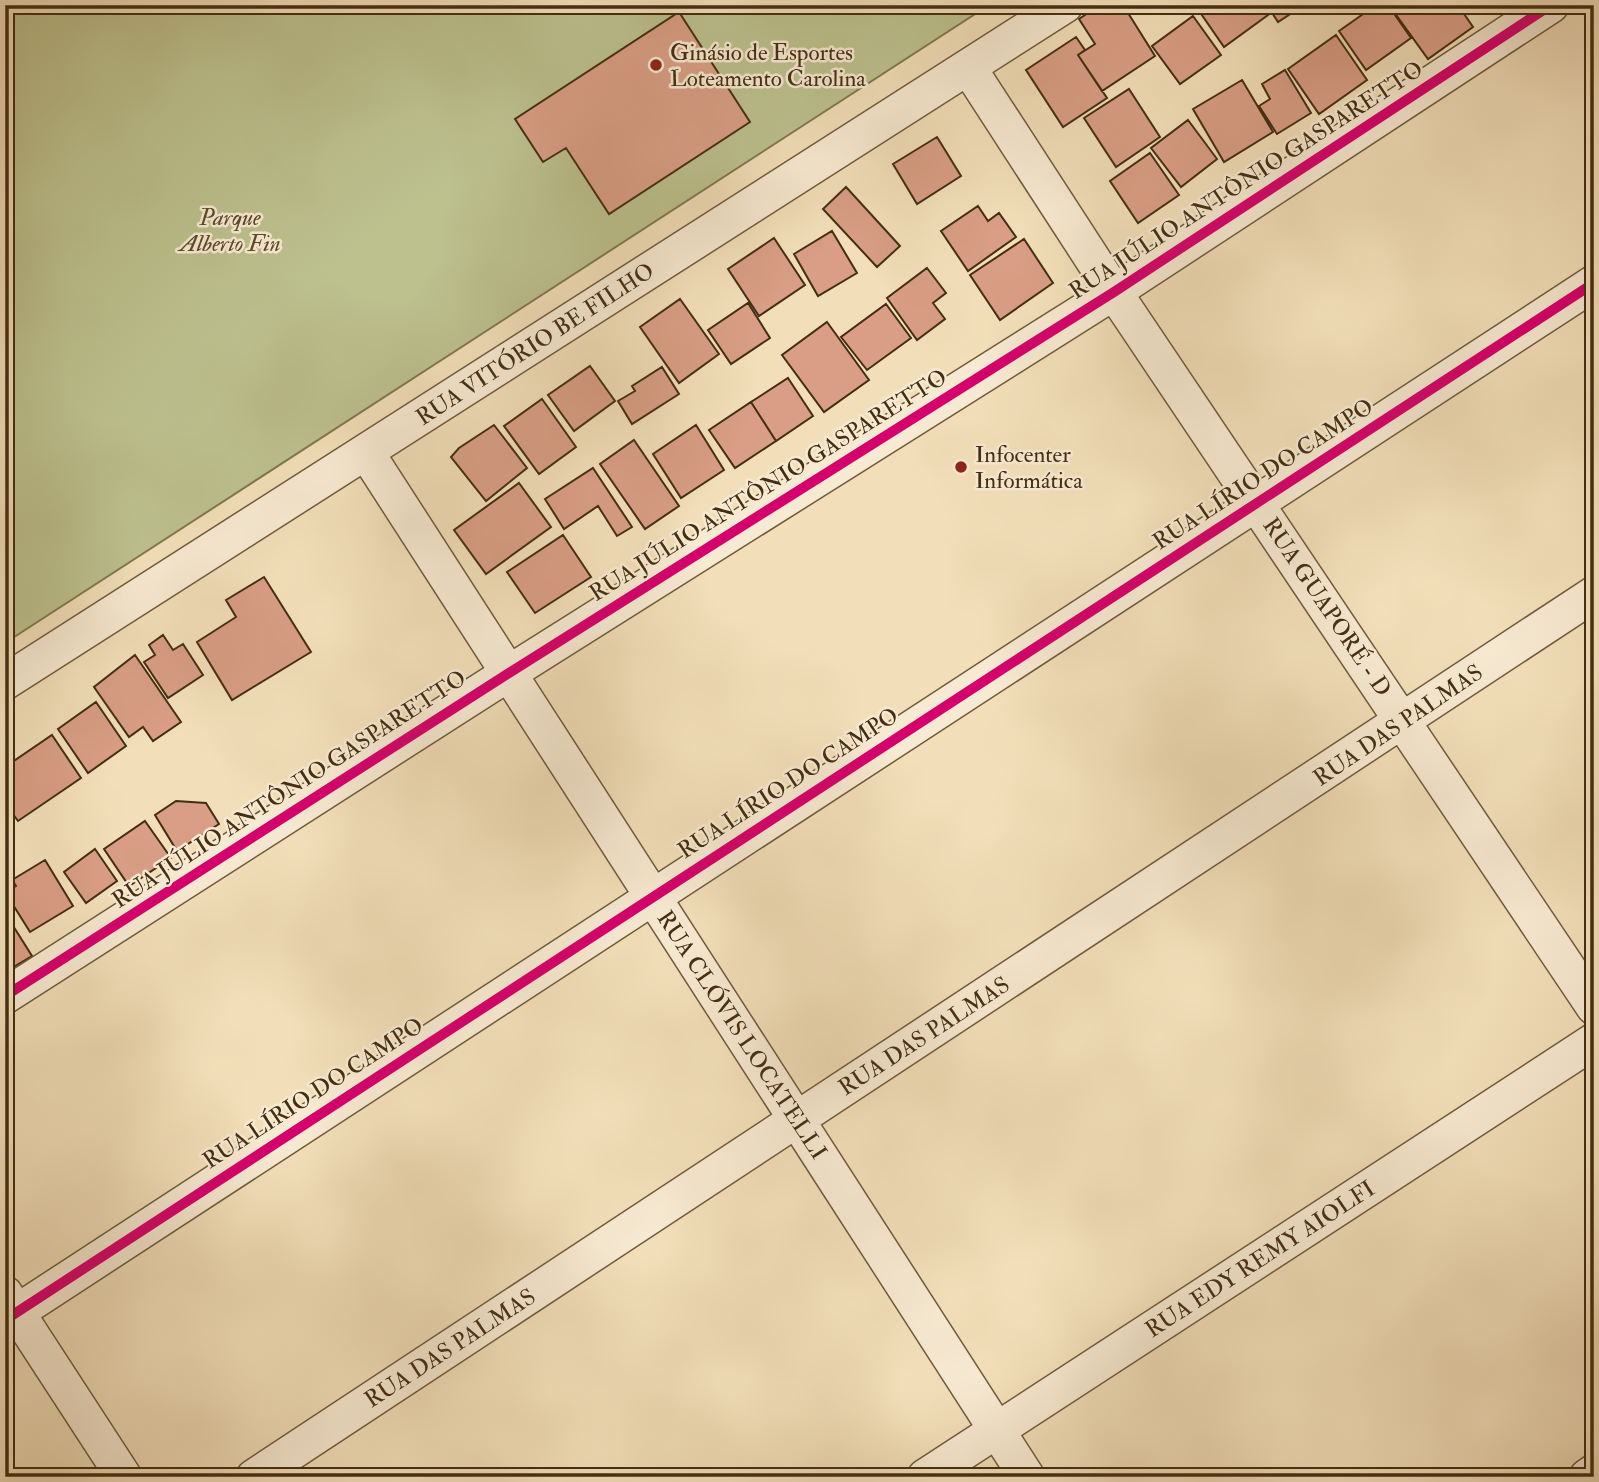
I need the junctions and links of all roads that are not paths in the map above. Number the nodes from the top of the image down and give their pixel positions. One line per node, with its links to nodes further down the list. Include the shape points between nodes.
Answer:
1 (1065, 5): 3 (street, RUA VITÓRIO BE FILHO)
2 (1551, 5): 5 (street, RUA JÚLIO ANTÔNIO GASPARETTO)
3 (968, 67): 5 (street, RUA GUAPORÉ - D); 6 (street, RUA VITÓRIO BE FILHO)
4 (1594, 283): 7 (street, RUA LÍRIO DO CAMPO)
5 (1115, 292): 7 (street, RUA GUAPORÉ - D); 9 (street, RUA JÚLIO ANTÔNIO GASPARETTO)
6 (366, 452): 9 (street, RUA CLÓVIS LOCATELLI); 10 (street, RUA VITÓRIO BE FILHO)
7 (1258, 502): 11 (street, RUA GUAPORÉ - D); 12 (street, RUA LÍRIO DO CAMPO)
8 (1594, 594): 11 (street, RUA DAS PALMAS)
9 (509, 673): 12 (street, RUA CLÓVIS LOCATELLI); 13 (street, RUA JÚLIO ANTÔNIO GASPARETTO)
10 (5, 682)
11 (1404, 722): 14 (street, RUA GUAPORÉ - D); 16 (street, RUA DAS PALMAS)
12 (653, 896): 16 (street, RUA CLÓVIS LOCATELLI); 17 (street, RUA LÍRIO DO CAMPO)
13 (5, 996)
14 (1594, 1007)
15 (1594, 1041): 18 (street, RUA EDY REMY AIOLFI)
16 (797, 1120): 18 (street, RUA CLÓVIS LOCATELLI); 21 (street, RUA DAS PALMAS)
17 (9, 1309): 20 (street)
18 (997, 1430): 22 (street, RUA EDY REMY AIOLFI); 23 (street, RUA CLÓVIS LOCATELLI)
19 (1594, 1472): 24 (street)
20 (124, 1477)
21 (254, 1477)
22 (925, 1477)
23 (1027, 1477)
24 (1587, 1477)

